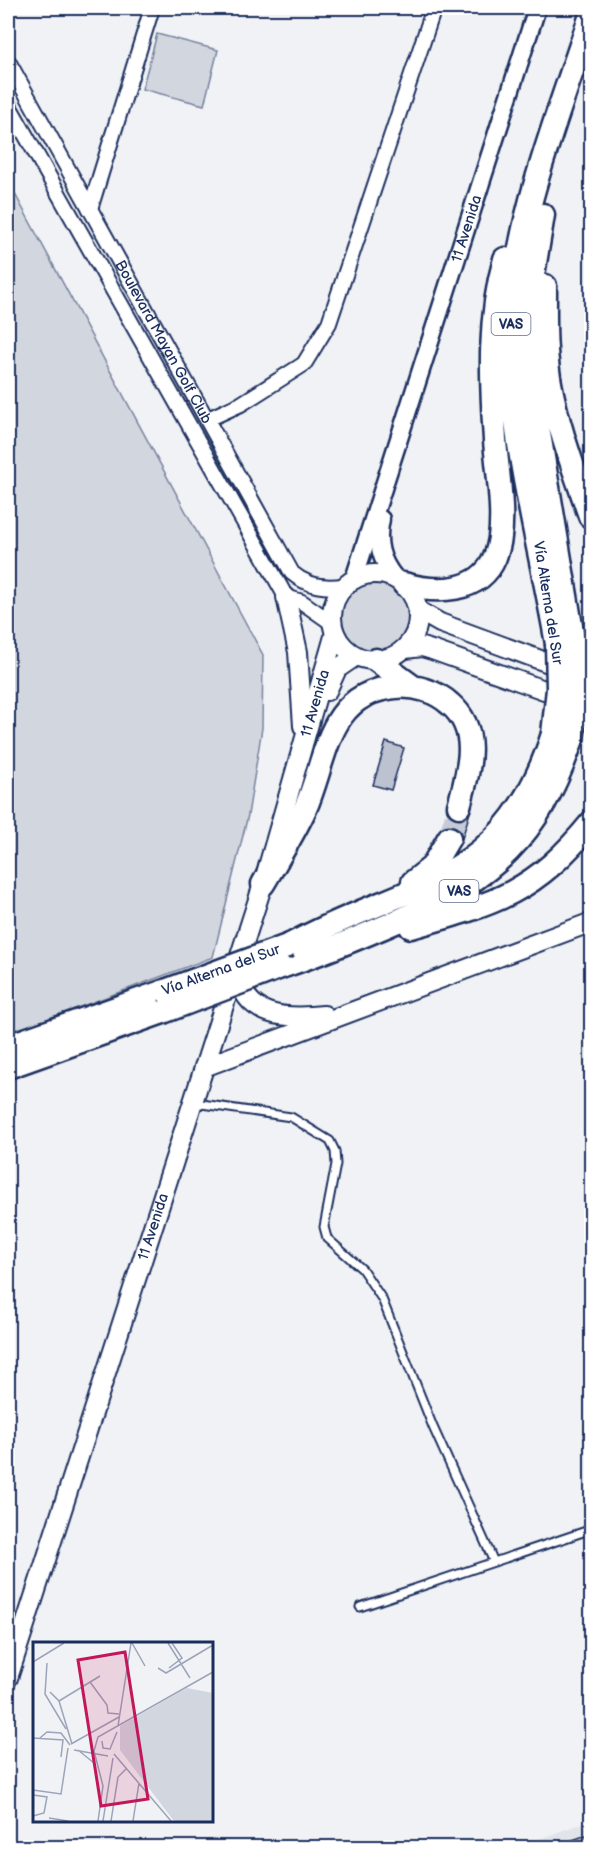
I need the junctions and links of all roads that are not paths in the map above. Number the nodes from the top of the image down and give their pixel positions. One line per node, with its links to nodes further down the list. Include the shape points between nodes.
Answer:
1 (152, 8): 9 (street)
2 (434, 8): 11 (street, via 328,323 304,364 241,404)
3 (537, 8): 12 (street, 11 Avenida)
4 (591, 12): 8 (highway, Vía Alterna del Sur / VAS)
5 (8, 61): 9 (street, Boulevard Mayan Golf Club)
6 (591, 63): 10 (highway, Vía Alterna del Sur / VAS)
7 (8, 104): 16 (street, Boulevard Mayan Golf Club)
8 (537, 183): 14 (highway, via 510,243 494,319 492,380 501,522 496,556 486,571 455,588 433,591); 19 (highway, Vía Alterna del Sur / VAS, via 515,276 511,367 521,452)
9 (90, 209): 11 (street, Boulevard Mayan Golf Club)
10 (537, 246): 13 (highway, via 545,280 550,381 561,429); 19 (highway, Vía Alterna del Sur / VAS, via 528,332 532,391)
11 (208, 419): 15 (street, Boulevard Mayan Golf Club, via 292,573 311,584 337,587)
12 (395, 451): 14 (street, 11 Avenida, via 378,536 384,562); 15 (street, 11 Avenida)
13 (590, 516)
14 (399, 581): 15 (main road, via 375,574); 17 (main road, via 411,592)
15 (350, 582): 18 (main road, via 334,602)
16 (286, 597): 18 (street, via 302,602); 26 (main road, via 298,652)
17 (419, 611): 20 (main road, via 416,632); 22 (main road, via 440,623)
18 (334, 628): 21 (main road, via 347,650); 26 (main road, 11 Avenida)
19 (565, 644): 25 (highway, Vía Alterna del Sur / VAS, bridge, via 579,691)
20 (405, 649): 21 (main road, via 396,655); 24 (main road, via 432,650)
21 (366, 658): 23 (highway); 27 (main road, 11 Avenida, via 334,673)
22 (591, 679)
23 (414, 687): 28 (highway, via 450,703 468,730 470,761); 31 (highway, via 374,692 340,716 327,741 306,807)
24 (591, 707)
25 (562, 736): 33 (highway, Vía Alterna del Sur / VAS, via 528,795 506,826 479,853 441,879); 34 (highway, Vía Alterna del Sur / VAS, via 561,771 523,836 498,862 447,898)
26 (304, 740): 27 (main road, 11 Avenida)
27 (294, 773): 31 (main road, 11 Avenida)
28 (459, 806)
29 (591, 822): 34 (highway, via 566,854 508,896)
30 (449, 838): 33 (highway, via 436,862 421,878)
31 (262, 884): 35 (main road, 11 Avenida)
32 (591, 922): 37 (main road)
33 (296, 942): 36 (highway, Vía Alterna del Sur / VAS, bridge)
34 (343, 945): 36 (highway, Vía Alterna del Sur / VAS, bridge)
35 (237, 962): 37 (main road, via 243,992 266,1011 291,1019); 40 (main road, 11 Avenida)
36 (164, 1001): 38 (highway, Vía Alterna del Sur / VAS); 39 (highway, Vía Alterna del Sur / VAS)
37 (349, 1012): 40 (main road)
38 (8, 1046)
39 (8, 1067)
40 (204, 1067): 41 (main road, 11 Avenida)
41 (193, 1102): 43 (lane, via 291,1117 330,1141 336,1164 324,1227 327,1238 362,1269 382,1299 433,1427); 45 (main road, 11 Avenida)
42 (591, 1529): 43 (lane)
43 (494, 1562): 44 (lane)
44 (360, 1607)
45 (8, 1678)

